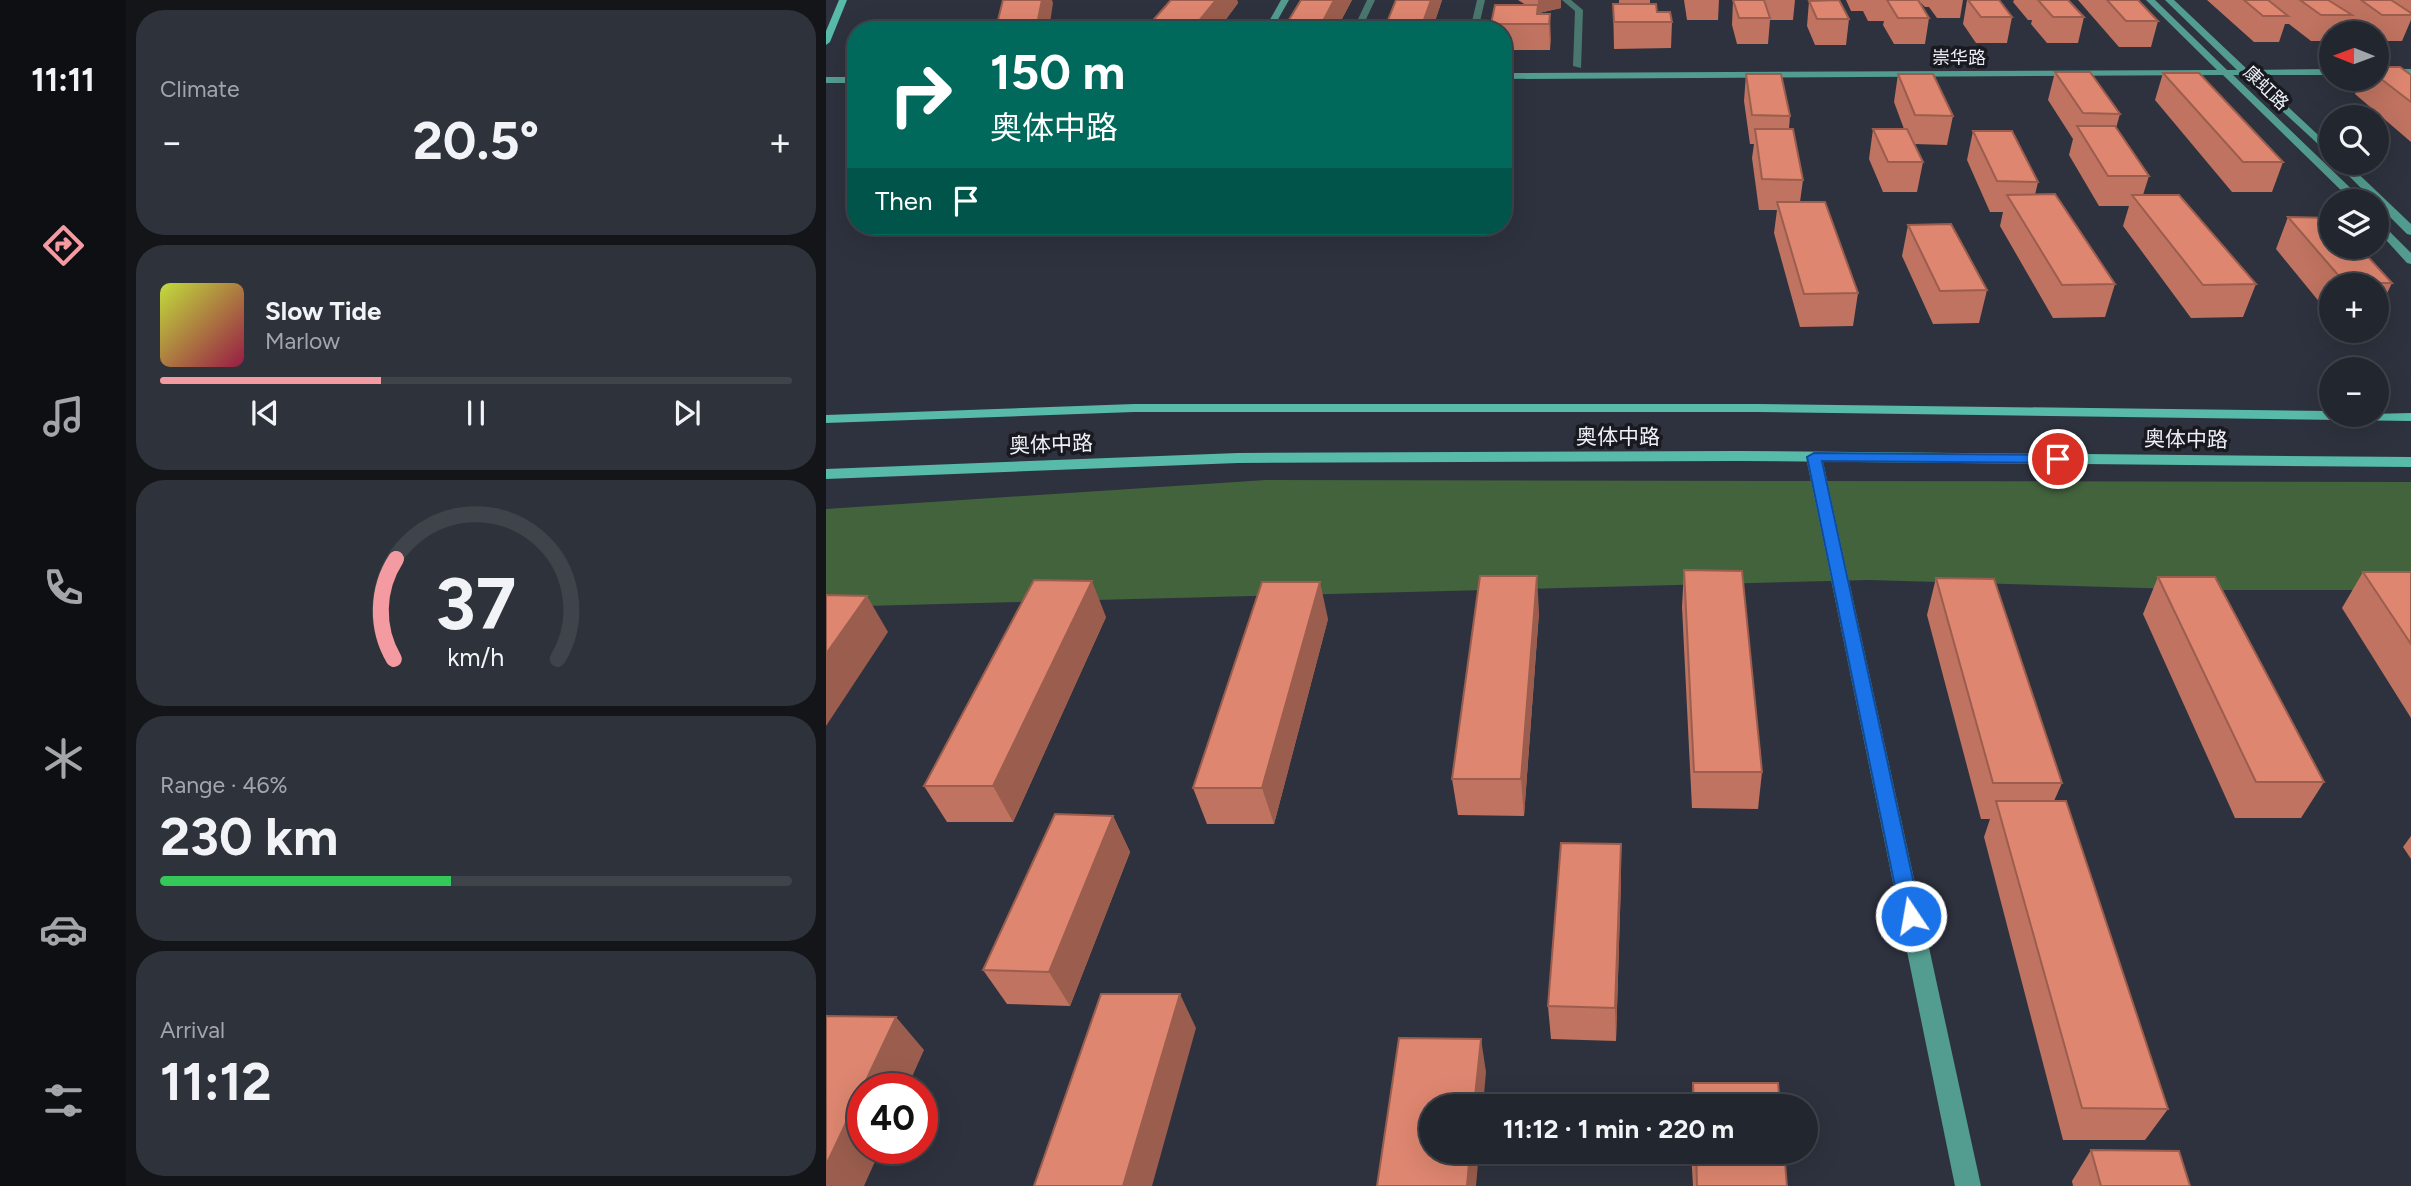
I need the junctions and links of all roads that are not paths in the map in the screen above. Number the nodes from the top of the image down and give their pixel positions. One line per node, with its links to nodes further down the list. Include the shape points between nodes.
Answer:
1 (843, 0): 11 (main road)
2 (1285, 0): 8 (main road)
3 (1371, 0): 9 (street)
4 (1481, 0): 10 (lane)
5 (1566, 0): 17 (street, via 1579,9)
6 (2150, 0): 12 (main road, 康虹路)
7 (2169, 0): 13 (main road, 康虹路)
8 (1273, 21)
9 (1361, 21)
10 (1476, 21)
11 (826, 42)
12 (2215, 63): 13 (main road, 崇华路); 17 (main road, 崇华路); 21 (main road, 康虹路)
13 (2234, 63): 14 (main road, 崇华路); 22 (main road, 康虹路)
14 (2319, 63)
15 (2389, 63): 16 (main road)
16 (2411, 63)
17 (1578, 66): 18 (main road, 崇华路)
18 (1512, 67)
19 (826, 71): 20 (main road)
20 (847, 71)
21 (2224, 72): 22 (main road, 崇华路); 26 (main road, 崇华路); 31 (main road, 康虹路)
22 (2244, 72): 23 (main road, 崇华路); 29 (main road, 康虹路)
23 (2319, 72)
24 (2389, 72): 25 (main road)
25 (2411, 72)
26 (1512, 76)
27 (826, 80): 28 (main road)
28 (847, 80)
29 (2319, 142)
30 (2353, 175): 32 (main road)
31 (2346, 189)
32 (2411, 231)
33 (2389, 235): 34 (main road)
34 (2411, 260)
35 (2411, 417): 36 (main road, 奥体中路, via 1758,408 1134,408)
36 (826, 419)
37 (1814, 457): 38 (main road, 奥体中路); 39 (main road, 奥体中路, via 1238,458); 40 (main road)
38 (2411, 462)
39 (826, 474)
40 (1968, 1186)

